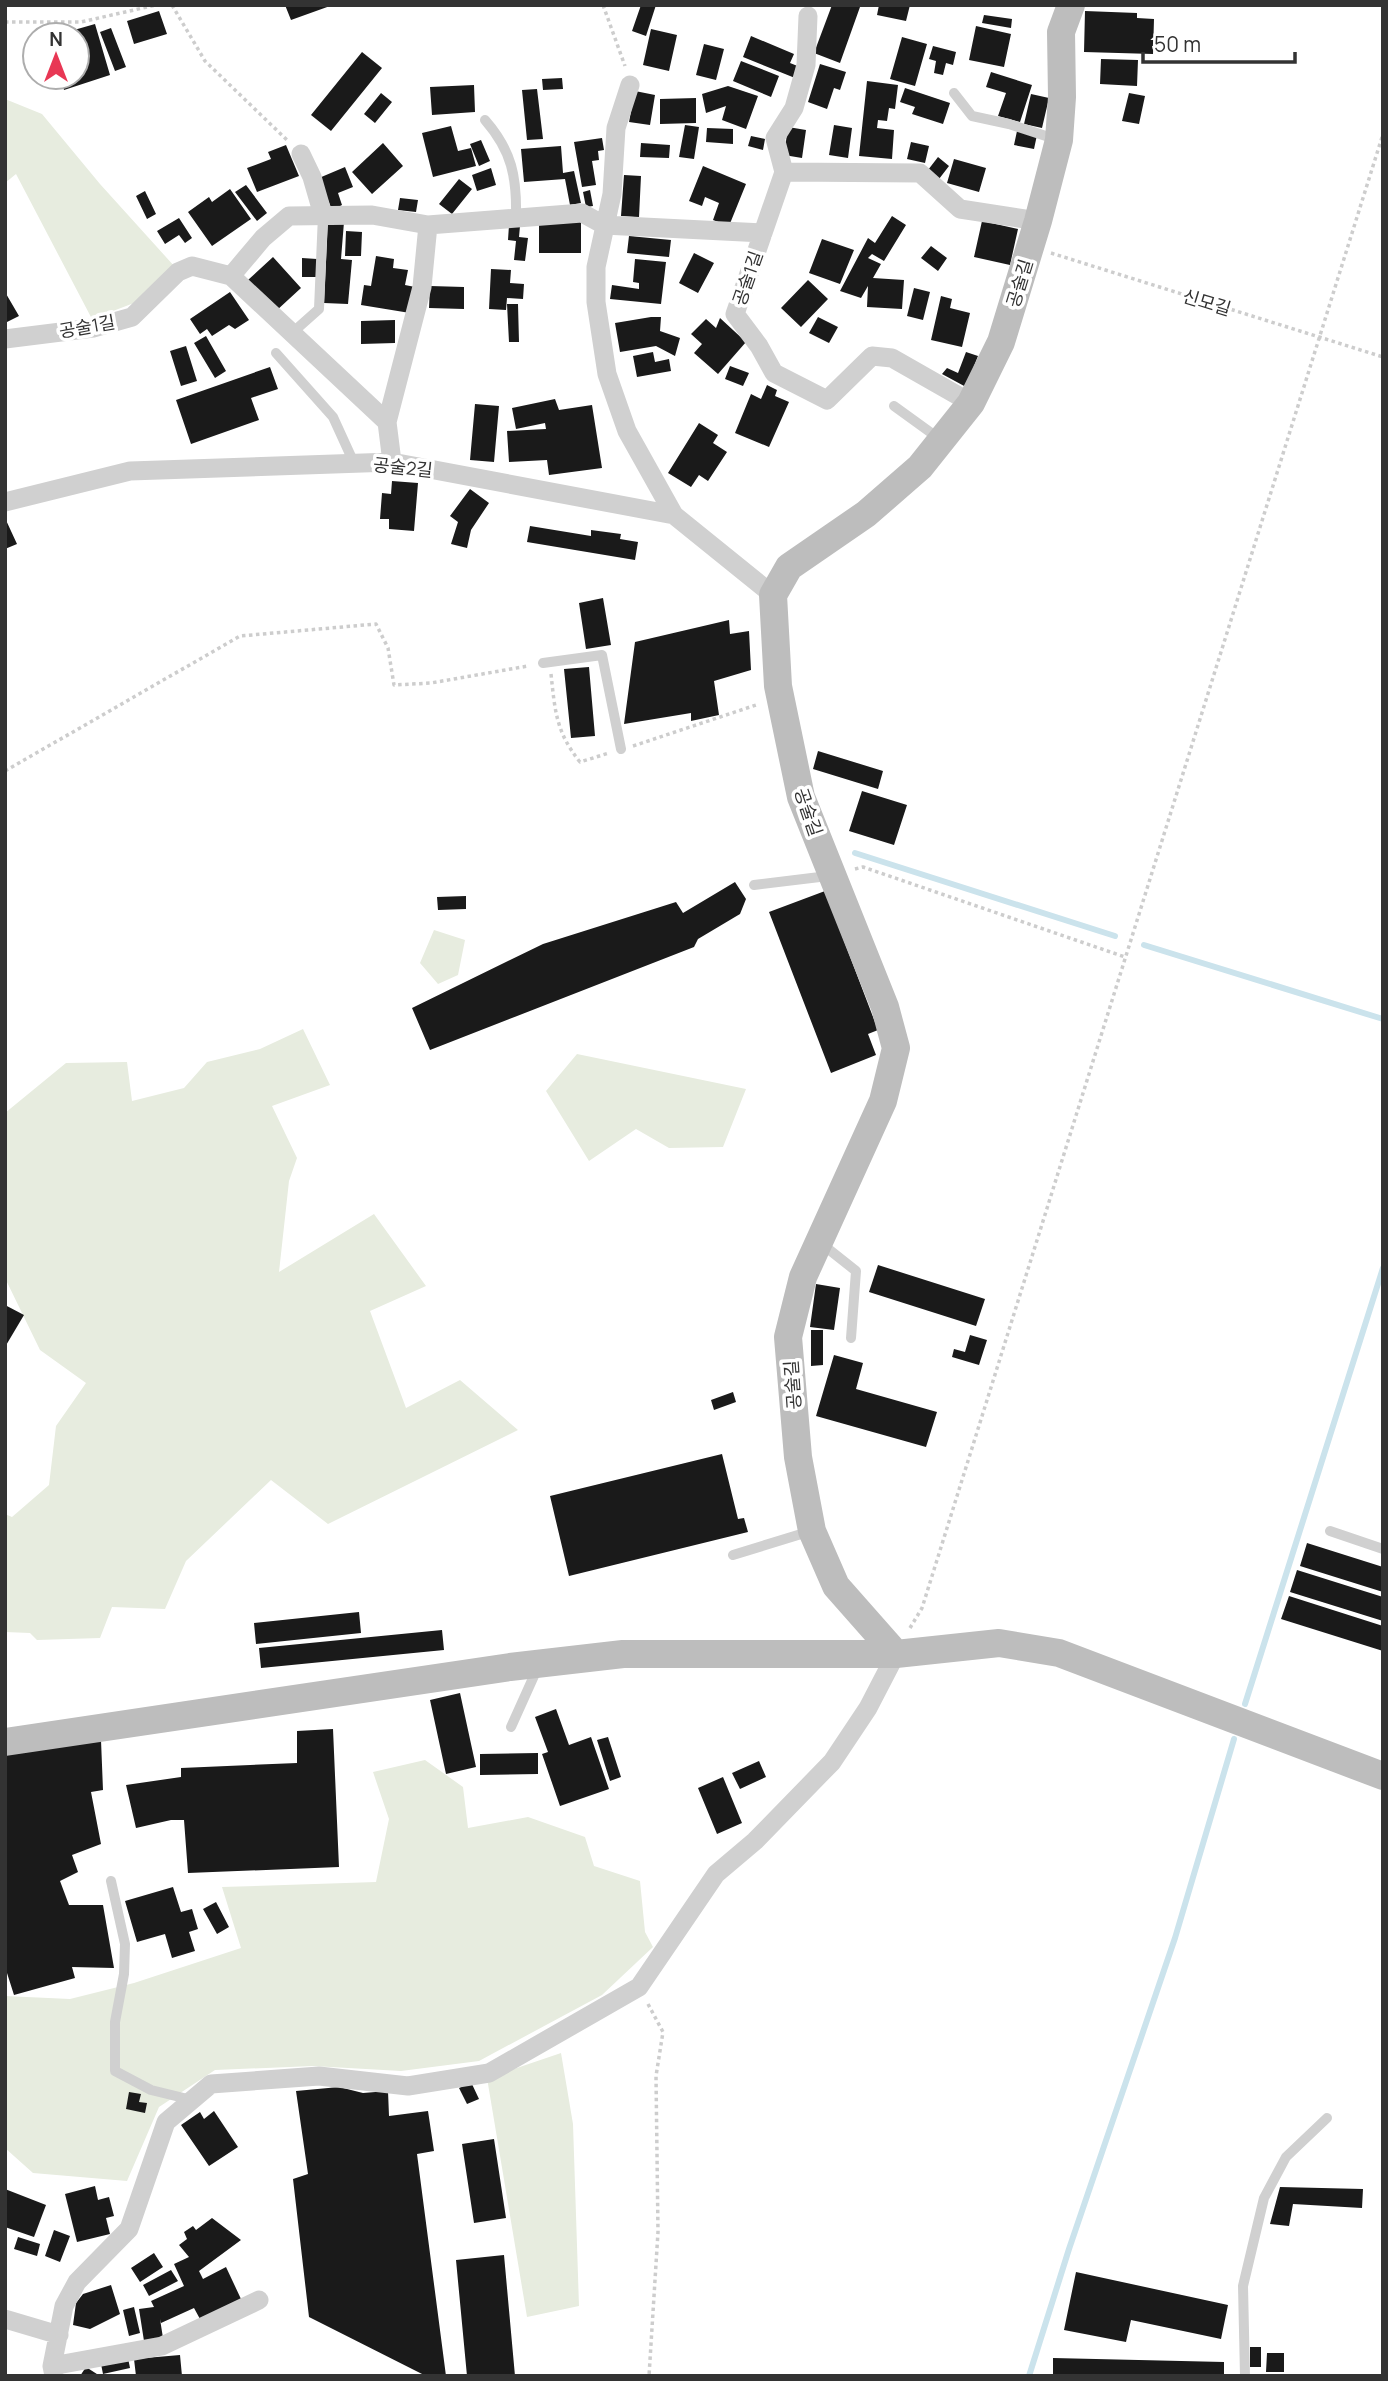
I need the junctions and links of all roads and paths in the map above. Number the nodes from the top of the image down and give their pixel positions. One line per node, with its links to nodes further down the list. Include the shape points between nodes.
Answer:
1 (156, 5): 6 (path, via 81,22)
2 (172, 5): 12 (path, via 205,61)
3 (603, 5): 7 (path)
4 (1065, 8): 11 (street, 공술길)
5 (808, 16): 13 (street, via 806,65 794,108 775,138)
6 (5, 22)
7 (630, 85): 17 (street, via 616,128 612,194)
8 (954, 93): 11 (lane, via 972,116)
9 (485, 120): 15 (lane, via 510,161 517,186)
10 (1383, 134): 22 (path)
11 (1059, 140): 19 (street, 공술길)
12 (301, 154): 14 (street)
13 (783, 172): 18 (street, 공술1길); 19 (street, via 920,173 960,209)
14 (323, 215): 16 (street, 공술1길, via 372,215); 20 (street, 공술1길, via 289,216 263,237); 21 (lane, via 318,309)
15 (516, 218): 16 (street, 공술1길); 17 (street, 공술1길, via 582,213)
16 (428, 225): 28 (street, via 422,287)
17 (604, 225): 18 (street, 공술1길); 33 (street, via 596,267 596,302 607,374 627,431)
18 (763, 233): 26 (street, 공술1길, via 735,314 774,373 827,400 872,356 892,358)
19 (1034, 234): 22 (path, 신모길); 26 (street, 공술길, via 1001,342)
20 (231, 276): 21 (street, 공술1길); 23 (street, 공술1길, via 192,266 178,272 132,317 93,328)
21 (292, 333): 28 (street, 공술1길)
22 (1320, 338): 25 (path, 신모길); 41 (path)
23 (5, 339)
24 (276, 353): 31 (lane, via 332,417)
25 (1383, 357)
26 (971, 403): 29 (street, 공술길)
27 (894, 406): 29 (lane)
28 (387, 422): 30 (street)
29 (941, 440): 34 (street, 공술길, via 920,467 866,514 789,567)
30 (392, 462): 31 (street, 공술2길); 33 (street, 공술2길)
31 (354, 463): 32 (street, 공술2길, via 130,471)
32 (5, 502)
33 (674, 515): 34 (street, 공술2길)
34 (772, 596): 36 (street, 공술길)
35 (543, 663): 37 (path, via 551,672 557,723 580,762); 37 (lane, via 602,655); 38 (path, via 394,685 388,648 376,624 240,636)
36 (780, 697): 37 (path); 39 (street, 공술길, via 801,797)
37 (621, 749)
38 (5, 771)
39 (832, 876): 40 (lane); 41 (path, via 863,867); 42 (street, 공술길, via 886,1007 896,1048 883,1101)
40 (754, 886)
41 (1125, 957): 48 (path, via 922,1608)
42 (819, 1241): 43 (lane, via 856,1271); 44 (street, 공술길, via 803,1277 788,1337 798,1457)
43 (851, 1338)
44 (811, 1531): 47 (lane); 48 (street, 공술길, via 836,1586)
45 (1330, 1531): 46 (lane)
46 (1383, 1549)
47 (733, 1555)
48 (896, 1654): 49 (street, via 623,1654); 52 (street, via 999,1643 1059,1653); 54 (street, via 832,1762 716,1874)
49 (540, 1664): 50 (lane); 51 (street)
50 (511, 1727)
51 (5, 1742)
52 (1383, 1776)
53 (111, 1881): 55 (lane, via 125,1944 115,2022 115,2071 151,2090)
54 (639, 1987): 55 (street, via 489,2073 408,2086 319,2076 211,2084); 61 (path, via 663,2032 656,2076 659,2232)
55 (192, 2100): 59 (street, via 166,2122 129,2229 77,2282 64,2306)
56 (1327, 2118): 62 (lane, via 1286,2157 1264,2198 1243,2286)
57 (259, 2300): 60 (street, via 162,2346)
58 (5, 2319): 59 (street)
59 (59, 2335): 60 (street)
60 (53, 2371)
61 (649, 2376)
62 (1245, 2376)

